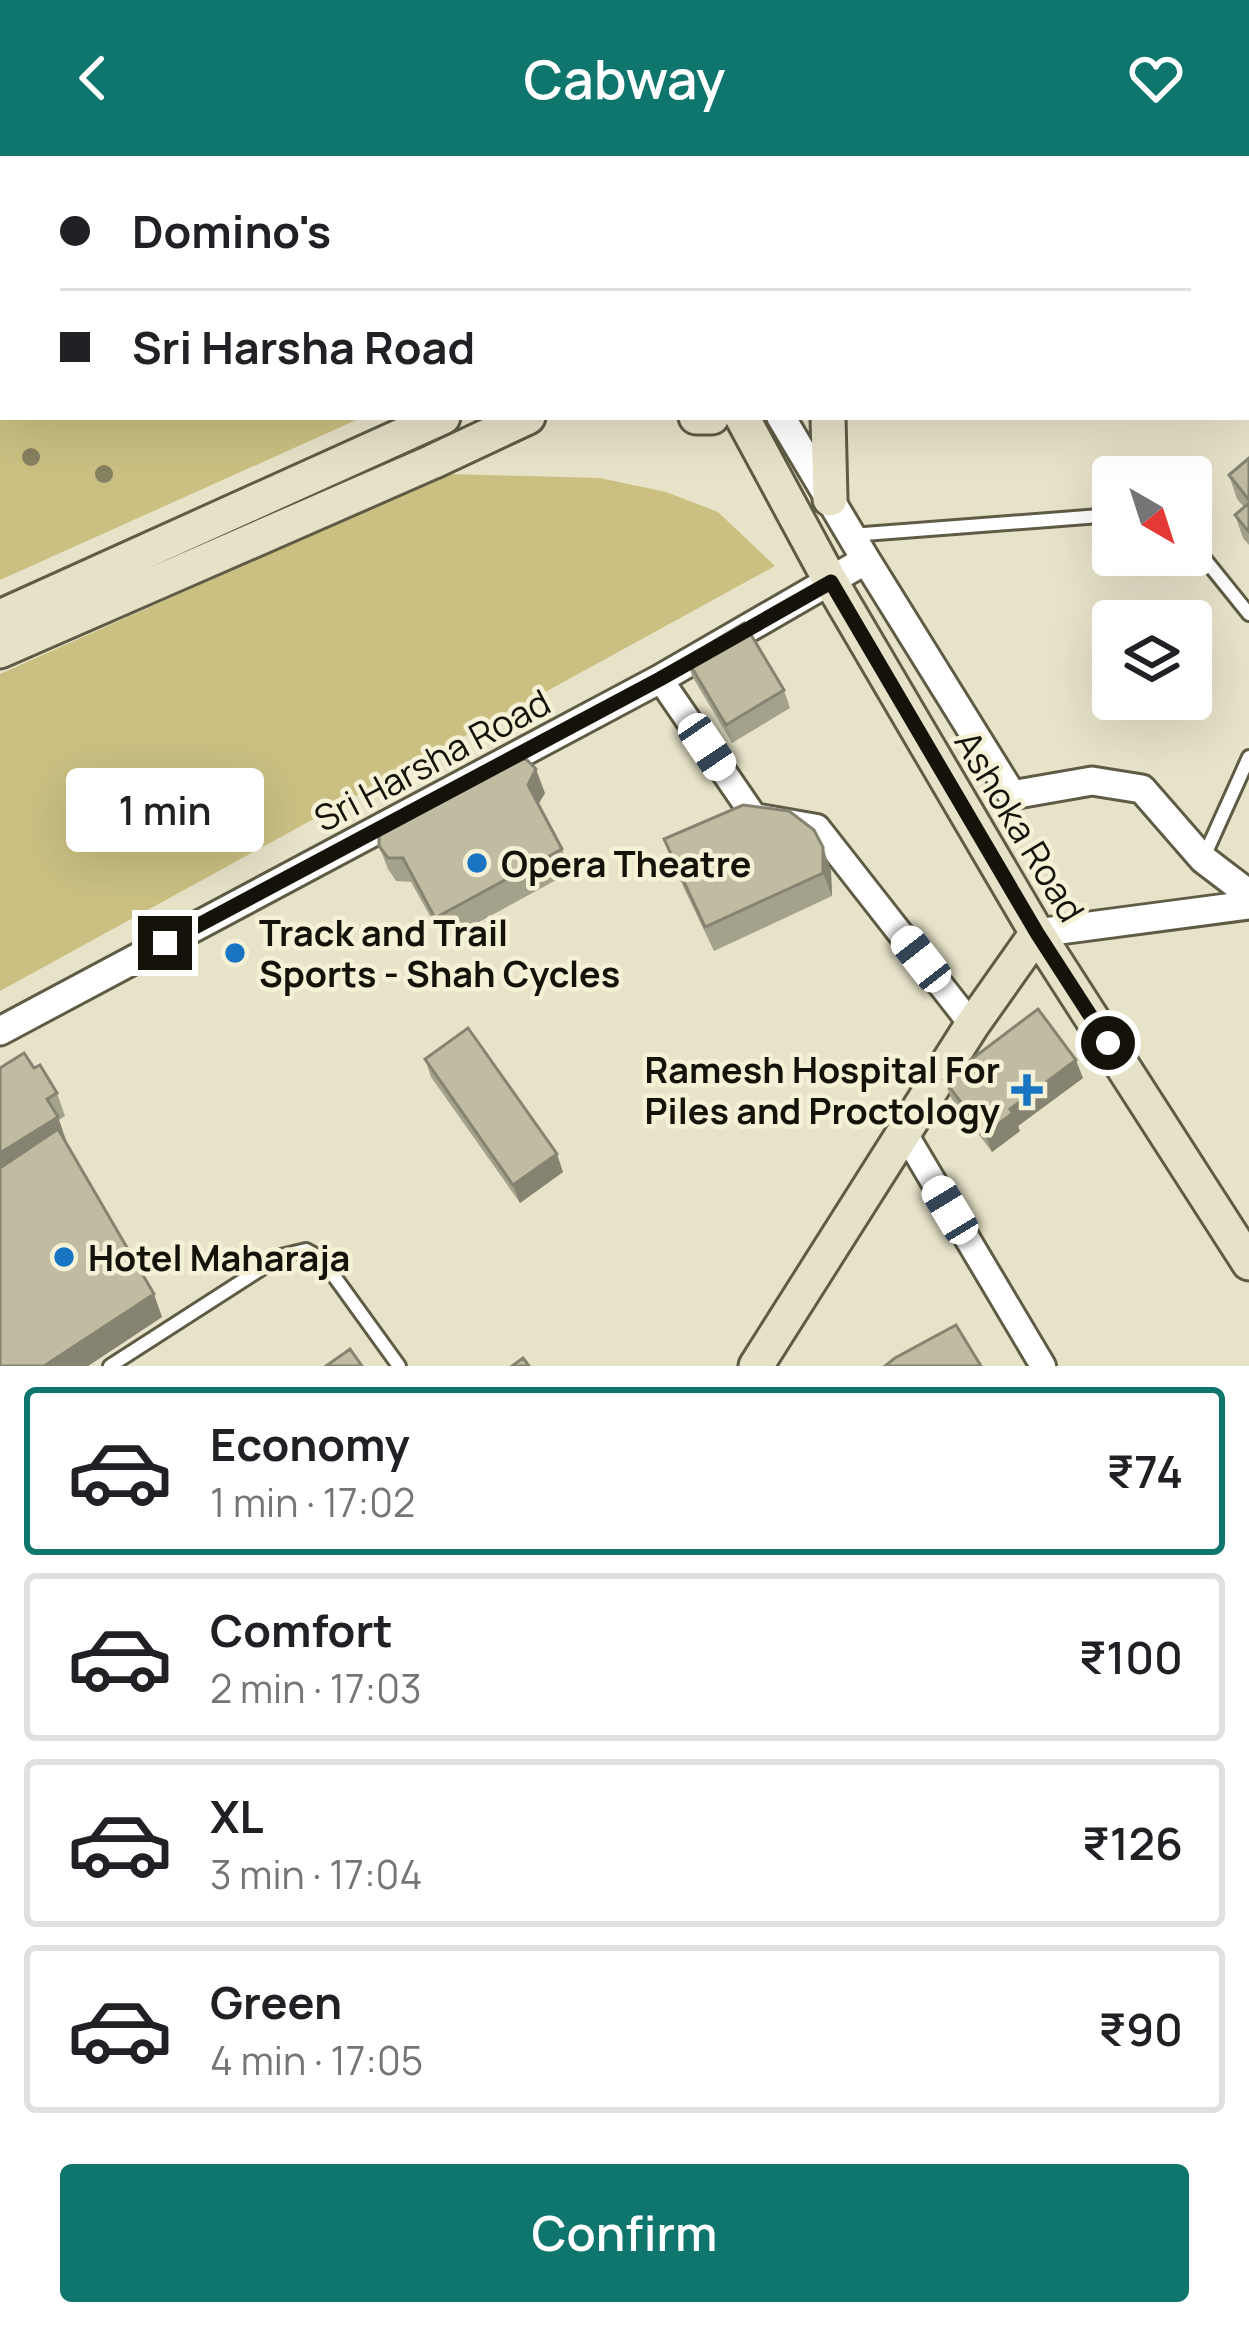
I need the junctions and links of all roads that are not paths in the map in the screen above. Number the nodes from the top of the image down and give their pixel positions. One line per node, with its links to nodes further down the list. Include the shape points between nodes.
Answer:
1 (436, 420): 13 (main road)
2 (520, 420): 14 (main road)
3 (744, 420): 11 (main road, Ashoka Road)
4 (783, 420): 6 (street)
5 (828, 420): 6 (main road)
6 (830, 500): 8 (street)
7 (1092, 517): 8 (lane)
8 (851, 536): 9 (street)
9 (866, 560): 11 (street, Sri Harsha Road); 17 (street, via 1012,795 1092,781 1142,789)
10 (1212, 568): 12 (lane)
11 (831, 582): 15 (street, Sri Harsha Road); 20 (main road, Ashoka Road)
12 (1249, 614)
13 (0, 617)
14 (0, 651)
15 (660, 679): 21 (street, via 754,816 817,827); 22 (street, Sri Harsha Road)
16 (1249, 757): 17 (lane)
17 (1202, 859): 18 (street)
18 (1249, 894)
19 (1249, 905): 20 (street)
20 (1037, 933): 21 (main road); 24 (main road, Ashoka Road)
21 (972, 1025): 23 (main road)
22 (0, 1031)
23 (904, 1132): 27 (main road); 28 (street)
24 (1249, 1264)
25 (110, 1366): 26 (lane, via 281,1256 306,1250 321,1258)
26 (399, 1366)
27 (756, 1366)
28 (1043, 1366)

